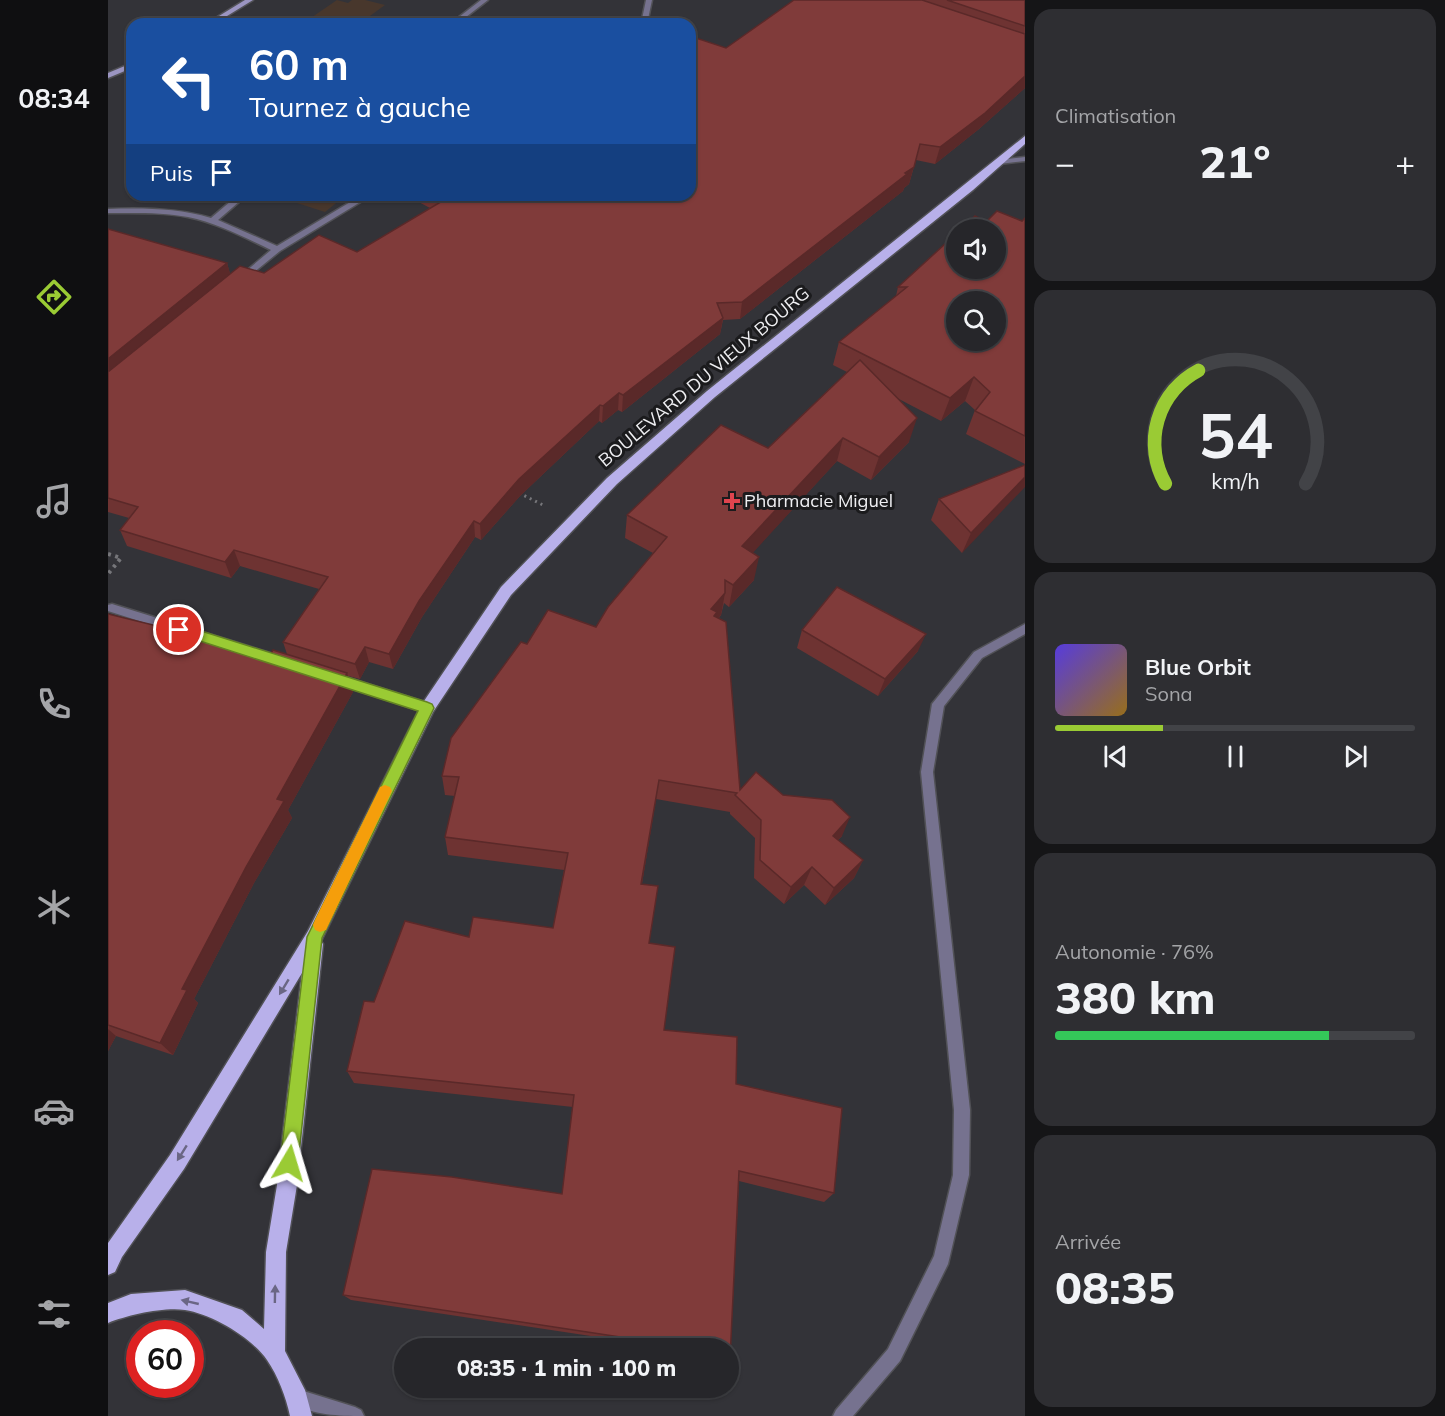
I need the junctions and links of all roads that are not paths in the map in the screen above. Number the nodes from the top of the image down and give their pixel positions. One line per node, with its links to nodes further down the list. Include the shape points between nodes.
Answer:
1 (250, 0): 4 (main road)
2 (485, 0): 5 (street)
3 (649, 0): 6 (street)
4 (219, 18)
5 (461, 18)
6 (645, 18)
7 (126, 68): 8 (main road)
8 (108, 76)
9 (1025, 139): 11 (main road, BOULEVARD DU VIEUX BOURG)
10 (1025, 159): 11 (street)
11 (999, 162): 22 (main road, BOULEVARD DU VIEUX BOURG, via 711,394 612,481 506,591)
12 (236, 201): 15 (street)
13 (358, 201): 16 (street)
14 (108, 211): 15 (street, via 162,211)
15 (212, 221): 16 (street)
16 (277, 249): 17 (street)
17 (234, 285)
18 (112, 608): 20 (street)
19 (1025, 628): 29 (street, via 978,655 939,704 927,772 962,1110 961,1175 942,1258 894,1355)
20 (292, 665)
21 (326, 676): 22 (street)
22 (427, 708): 23 (main road, BOULEVARD DU VIEUX BOURG)
23 (314, 937): 24 (main road, BOULEVARD DU VIEUX BOURG, one-way to 24, via 177,1162); 26 (main road, BOULEVARD DU VIEUX BOURG, one-way to 23, via 276,1252)
24 (108, 1265)
25 (108, 1313): 26 (main road, one-way to 25, via 235,1317 185,1300 131,1304)
26 (274, 1352): 27 (main road)
27 (299, 1407): 28 (street)
28 (355, 1416)
29 (842, 1416)

